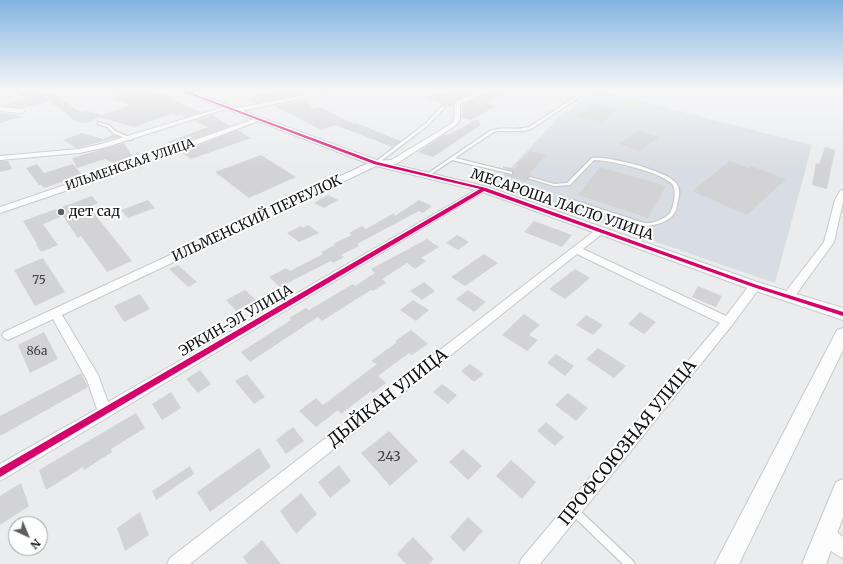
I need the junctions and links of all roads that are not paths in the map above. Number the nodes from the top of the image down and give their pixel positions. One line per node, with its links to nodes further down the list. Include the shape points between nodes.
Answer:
1 (205, 116): 8 (street)
2 (255, 116): 6 (street, МЕСАРОША ЛАСЛО УЛИЦА)
3 (434, 116): 11 (lane)
4 (457, 116): 11 (street, ИЛЬМЕНСКИЙ ПЕРЕУЛОК, via 452,125 393,162)
5 (548, 116): 10 (lane, via 523,130 491,132)
6 (259, 118): 11 (street, МЕСАРОША ЛАСЛО УЛИЦА); 18 (street, ИЛЬМЕНСКАЯ УЛИЦА, via 139,163)
7 (99, 123): 8 (lane)
8 (131, 138): 9 (street, via 78,151)
9 (0, 158)
10 (452, 159): 12 (lane); 13 (lane)
11 (376, 163): 13 (street, МЕСАРОША ЛАСЛО УЛИЦА); 23 (street, ИЛЬМЕНСКИЙ ПЕРЕУЛОК)
12 (511, 173)
13 (426, 176): 15 (street, МЕСАРОША ЛАСЛО УЛИЦА)
14 (530, 178): 17 (lane, via 554,185 568,184 592,159 604,158 633,165 667,179 676,185 678,193 673,212 653,225)
15 (484, 189): 19 (street, МЕСАРОША ЛАСЛО УЛИЦА); 28 (street, ЭРКИН-ЭЛ УЛИЦА)
16 (843, 193): 22 (street, via 829,242)
17 (571, 201)
18 (0, 210)
19 (600, 231): 20 (street, ДЫЙКАН УЛИЦА); 21 (street, МЕСАРОША ЛАСЛО УЛИЦА)
20 (577, 250): 25 (street); 34 (street, ДЫЙКАН УЛИЦА)
21 (755, 286): 22 (street, МЕСАРОША ЛАСЛО УЛИЦА); 25 (street, ПРОФСОЮЗНАЯ УЛИЦА)
22 (788, 297): 24 (street, МЕСАРОША ЛАСЛО УЛИЦА)
23 (54, 313): 27 (street, ИЛЬМЕНСКИЙ ПЕРЕУЛОК); 28 (street, via 93,379)
24 (843, 314)
25 (728, 322): 31 (street, ПРОФСОЮЗНАЯ УЛИЦА)
26 (843, 334): 37 (street)
27 (8, 335)
28 (104, 412): 29 (street, ЭРКИН-ЭЛ УЛИЦА)
29 (0, 473)
30 (843, 489): 32 (street)
31 (573, 510): 35 (street, ПРОФСОЮЗНАЯ УЛИЦА); 36 (lane)
32 (826, 534): 33 (street); 38 (street)
33 (843, 549)
34 (176, 564)
35 (528, 564)
36 (630, 564)
37 (727, 564)
38 (814, 564)

